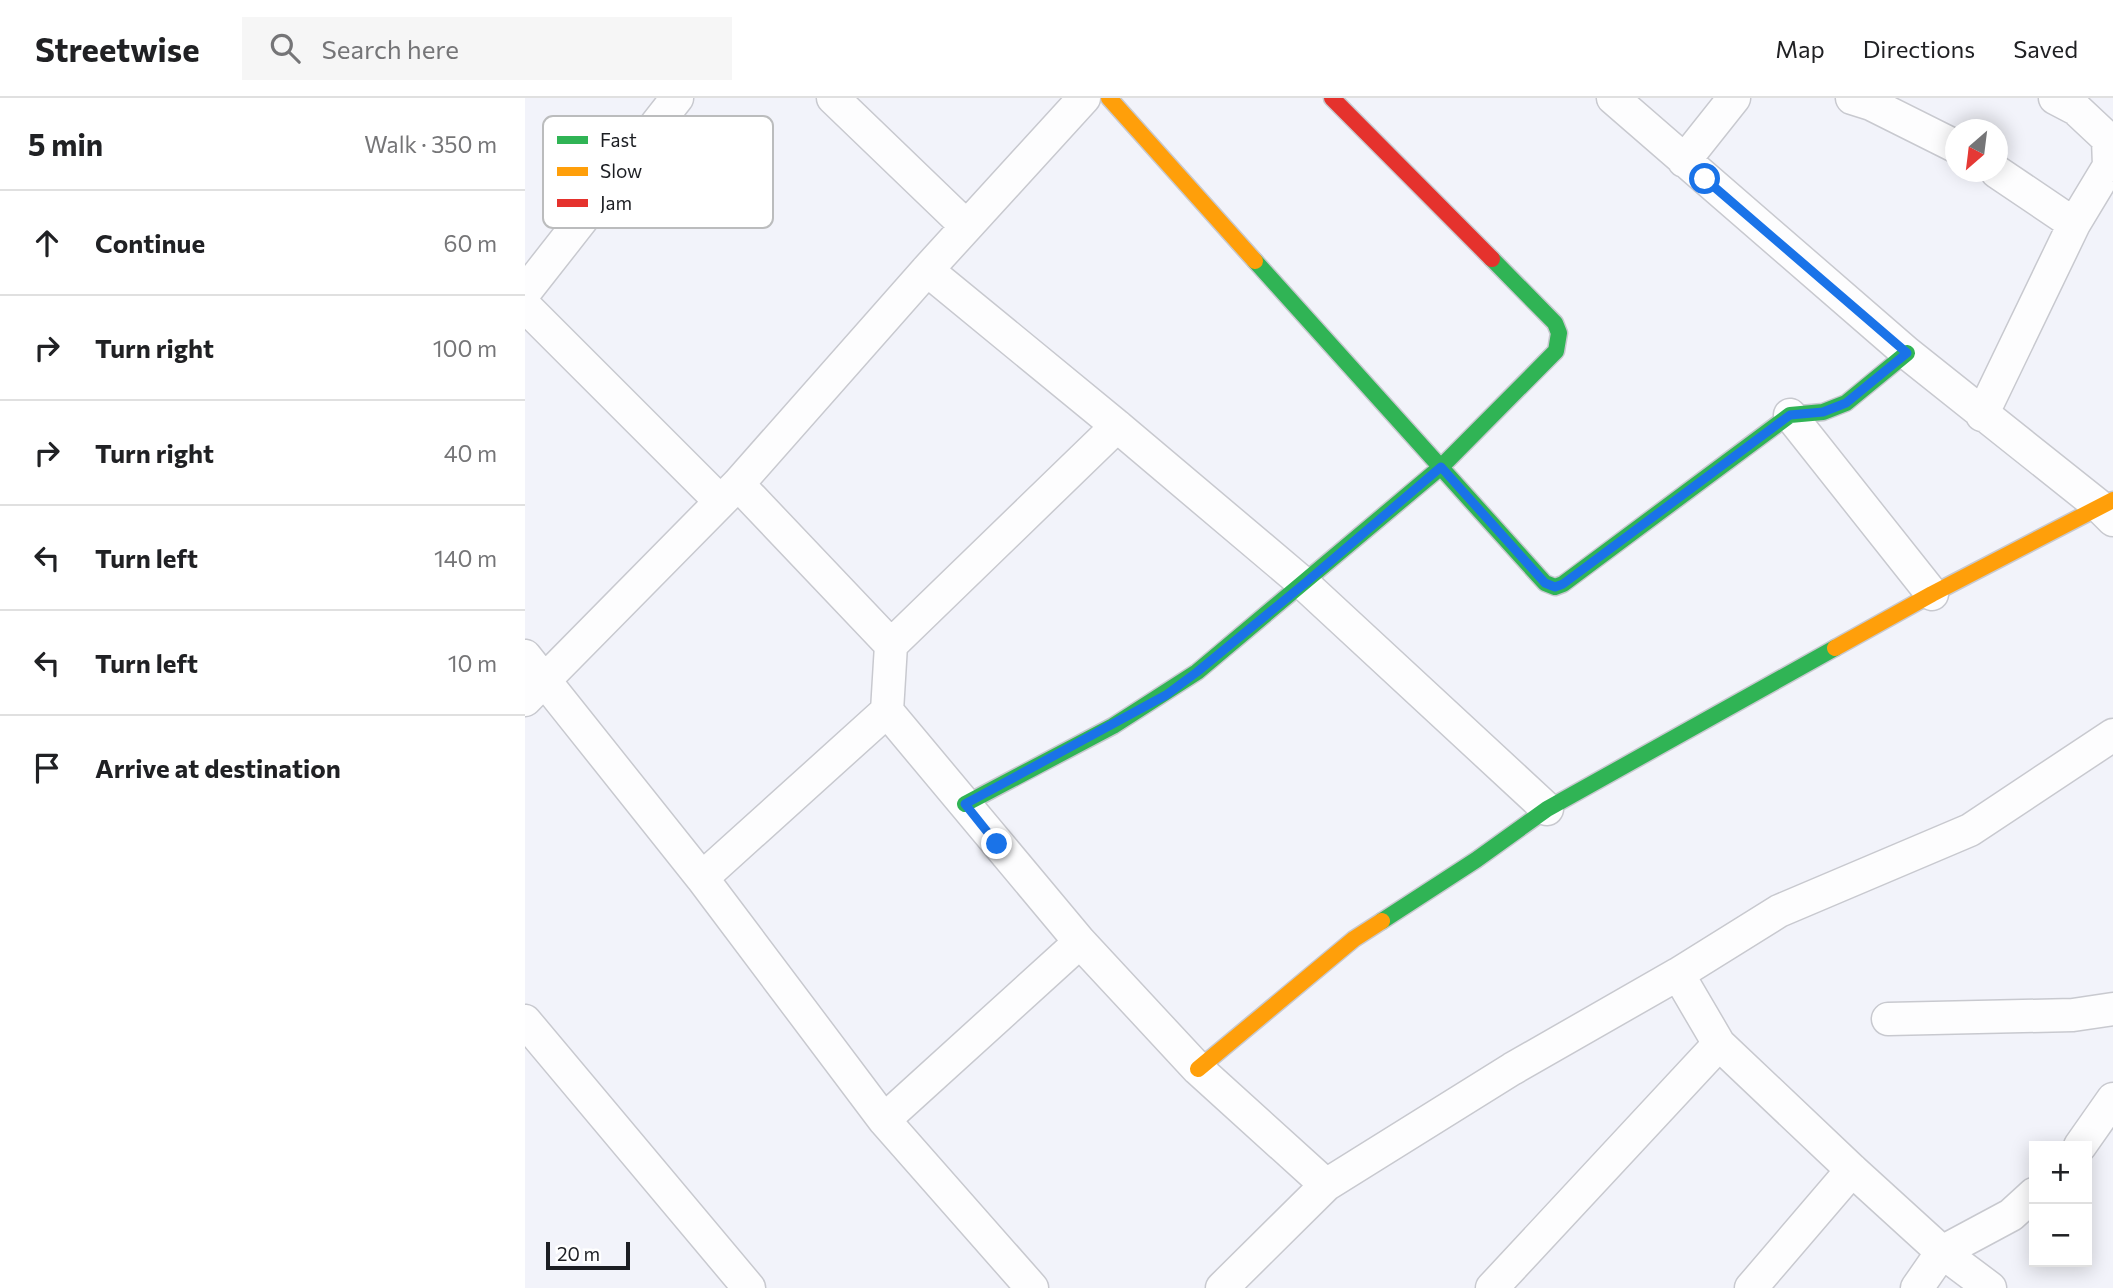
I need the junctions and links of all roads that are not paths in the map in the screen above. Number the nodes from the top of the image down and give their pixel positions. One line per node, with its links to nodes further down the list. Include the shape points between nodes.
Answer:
1 (677, 98): 10 (street)
2 (833, 98): 16 (street)
3 (1084, 98): 16 (street)
4 (1109, 98): 25 (street)
5 (1332, 98): 25 (street, via 1555,323 1559,333 1556,351)
6 (1612, 98): 12 (street)
7 (1734, 98): 12 (street)
8 (1852, 98): 11 (street)
9 (2055, 98): 13 (street, via 2076,109 2108,139)
10 (663, 116)
11 (1945, 141)
12 (1684, 161): 21 (street)
13 (2111, 165): 15 (street)
14 (2008, 179): 15 (street)
15 (2074, 224): 23 (street)
16 (966, 226): 18 (street)
17 (575, 228): 19 (street)
18 (927, 270): 24 (street); 26 (street)
19 (525, 292)
20 (525, 306): 26 (street)
21 (1907, 353): 22 (street, via 1846,403 1823,412); 23 (street)
22 (1790, 415): 25 (street, via 1555,587 1545,583); 29 (street)
23 (1982, 415): 27 (street)
24 (1117, 426): 28 (street); 30 (street)
25 (1441, 467): 28 (street)
26 (729, 492): 30 (street); 31 (street)
27 (2108, 509): 29 (street)
28 (1304, 584): 34 (street, via 1166,695); 35 (street)
29 (1932, 594): 35 (street)
30 (891, 645): 32 (street)
31 (532, 678): 36 (street)
32 (887, 710): 34 (street); 36 (street)
33 (2113, 735): 38 (street, via 1970,830 1779,911)
34 (965, 804): 37 (street)
35 (1547, 809): 43 (street, via 1354,939)
36 (702, 878): 45 (street)
37 (1080, 942): 43 (street); 45 (street)
38 (1678, 974): 42 (street); 48 (street, via 1512,1069)
39 (2113, 1009): 40 (street, via 2073,1015)
40 (1888, 1019)
41 (525, 1021): 51 (street)
42 (1719, 1044): 47 (street); 54 (street)
43 (1198, 1069): 48 (street)
44 (2113, 1099): 46 (street)
45 (884, 1120): 52 (street)
46 (2084, 1141)
47 (1852, 1170): 50 (street); 55 (street)
48 (1326, 1185): 53 (street)
49 (2029, 1199): 50 (street, via 2011,1215)
50 (1942, 1252): 56 (street); 57 (street)
51 (749, 1288)
52 (1032, 1288)
53 (1223, 1288)
54 (1492, 1288)
55 (1751, 1288)
56 (1917, 1288)
57 (1990, 1288)

